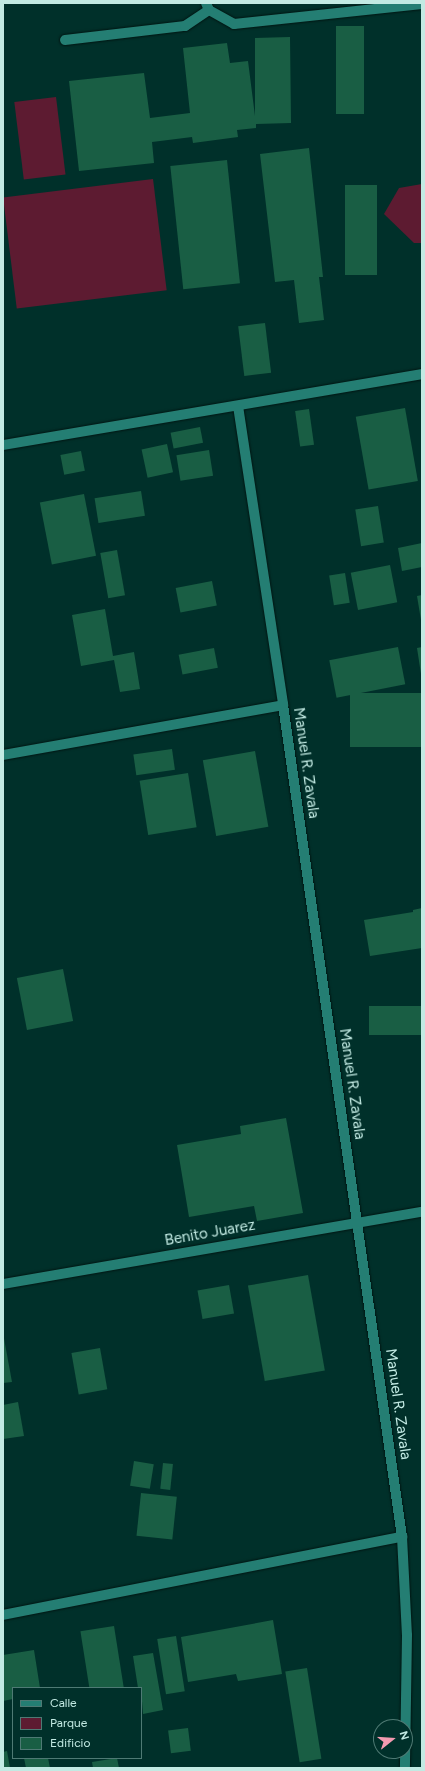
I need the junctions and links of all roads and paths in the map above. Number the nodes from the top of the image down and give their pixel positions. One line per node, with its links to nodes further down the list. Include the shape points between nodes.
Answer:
1 (422, 4): 2 (street, via 234,24)
2 (207, 6): 3 (street, via 184,26)
3 (65, 40)
4 (422, 374): 5 (street)
5 (238, 406): 6 (street); 7 (street, Manuel R. Zavala)
6 (3, 444)
7 (283, 705): 8 (street); 10 (street, Manuel R. Zavala)
8 (3, 755)
9 (422, 1212): 10 (street, Benito Juarez)
10 (357, 1222): 11 (street, Benito Juarez); 12 (street, Manuel R. Zavala)
11 (3, 1284)
12 (402, 1537): 13 (street); 14 (street, Manuel R. Zavala, via 407,1635)
13 (3, 1615)
14 (405, 1768)

